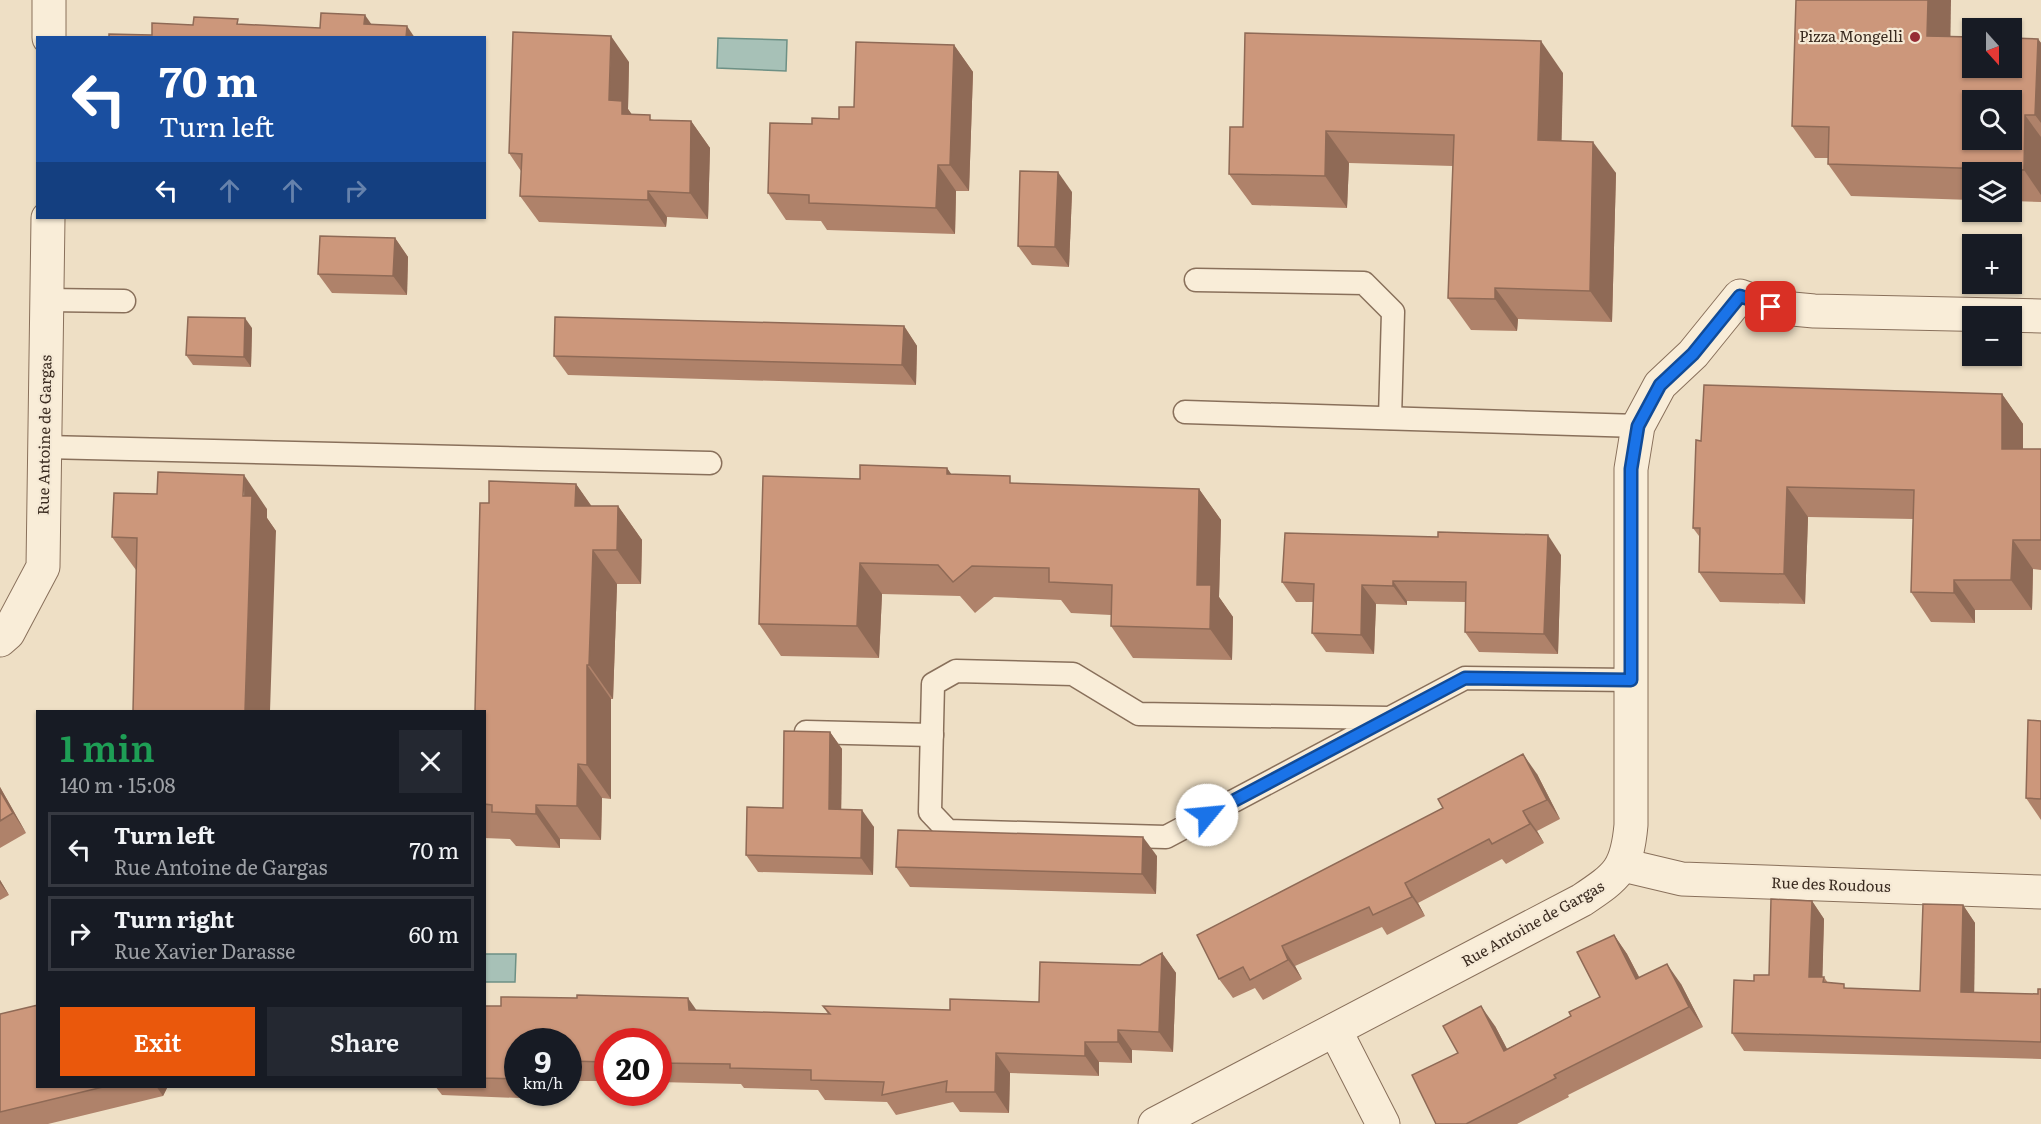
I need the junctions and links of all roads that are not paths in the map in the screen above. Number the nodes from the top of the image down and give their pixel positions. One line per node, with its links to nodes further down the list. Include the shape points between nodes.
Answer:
1 (49, 0): 2 (street)
2 (49, 36)
3 (48, 219): 5 (street, Rue Antoine de Gargas)
4 (1196, 280): 9 (lane, via 1365,283 1393,312)
5 (47, 300): 6 (lane); 11 (street, Rue Antoine de Gargas)
6 (124, 301)
7 (2041, 316): 10 (street, via 1814,311 1771,307 1740,296 1693,354 1660,385)
8 (1185, 412): 9 (lane)
9 (1390, 418): 10 (lane)
10 (1638, 426): 14 (street, via 1631,469)
11 (45, 447): 12 (lane); 13 (street, Rue Antoine de Gargas, via 43,567 8,633)
12 (710, 463)
13 (0, 640)
14 (1631, 680): 15 (lane, via 1465,678); 18 (street, via 1631,825)
15 (1389, 718): 17 (lane, via 1139,714 1073,674 956,670 933,684); 17 (lane, via 1166,837 948,831 930,812)
16 (806, 732): 17 (lane)
17 (932, 735)
18 (1623, 865): 19 (street, Rue des Roudous, via 1682,879); 20 (street, Rue Antoine de Gargas, via 1609,882 1582,900)
19 (2041, 892)
20 (1335, 1030): 21 (street, Rue Antoine de Gargas); 22 (street)
21 (1155, 1124)
22 (1383, 1124)

